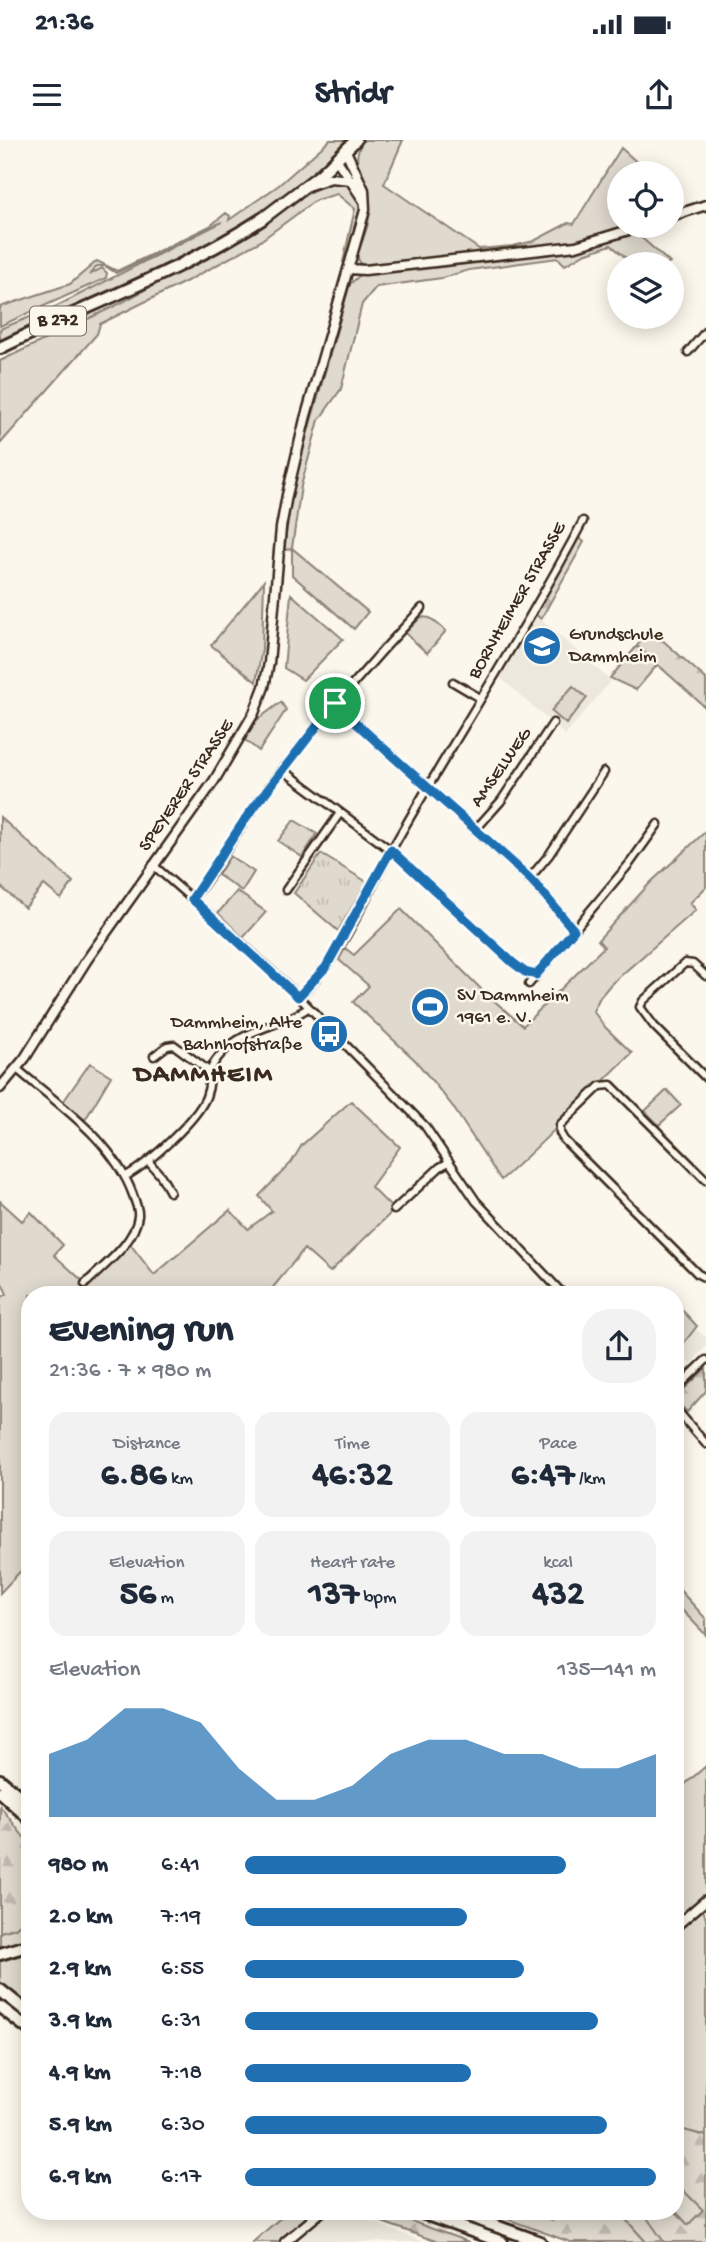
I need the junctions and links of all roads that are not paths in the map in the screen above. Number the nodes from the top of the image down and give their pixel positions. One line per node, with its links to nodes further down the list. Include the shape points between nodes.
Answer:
1 (356, 140): 2 (main road, B 272)
2 (346, 151): 3 (main road, B 272); 6 (street, via 359,175)
3 (337, 160): 4 (street); 5 (main road, B 272)
4 (351, 180): 5 (street, via 331,178); 6 (street)
5 (306, 187): 9 (main road, B 272)
6 (366, 204): 11 (street, SPEYERER STRASSE)
7 (706, 205): 8 (street)
8 (684, 212)
9 (262, 219): 13 (highway, B 272, via 156,276)
10 (607, 237): 11 (street, via 576,246)
11 (349, 269): 28 (street, SPEYERER STRASSE, via 305,419 281,528 264,687 248,725)
12 (706, 331): 14 (street)
13 (0, 348)
14 (688, 352)
15 (583, 521): 18 (street, BORNHEIMER STRASSE)
16 (422, 608): 19 (street)
17 (453, 682): 18 (street, BORNHEIMER STRASSE)
18 (481, 698): 23 (street, BORNHEIMER STRASSE)
19 (335, 703): 21 (street); 23 (street)
20 (553, 723): 26 (street, AMSELWEG)
21 (283, 770): 24 (street); 31 (street)
22 (604, 772): 29 (street)
23 (427, 789): 26 (street); 27 (street, BORNHEIMER STRASSE)
24 (340, 813): 27 (street); 30 (street)
25 (658, 824): 32 (street)
26 (476, 830): 29 (street)
27 (391, 850): 33 (street, via 512,962); 36 (street, BORNHEIMER STRASSE, via 326,967)
28 (153, 866): 31 (street); 39 (street, SPEYERER STRASSE)
29 (529, 879): 32 (street)
30 (286, 890)
31 (192, 899): 36 (street)
32 (574, 930): 33 (street)
33 (536, 975): 35 (street)
34 (706, 976): 41 (street, via 685,963 640,1007)
35 (529, 984)
36 (298, 997): 37 (street)
37 (308, 1008): 40 (street, via 240,1038); 44 (street, via 425,1126)
38 (154, 1056): 40 (street, via 174,1045)
39 (16, 1069): 42 (street, SPEYERER STRASSE); 45 (street, via 89,1131)
40 (209, 1070): 43 (street, via 207,1095 200,1108)
41 (706, 1078)
42 (0, 1088)
43 (148, 1161): 45 (street); 47 (street)
44 (449, 1162): 48 (street); 51 (street, via 487,1215)
45 (126, 1176): 50 (street, via 138,1211 134,1228)
46 (706, 1180): 49 (street, via 611,1085 598,1088 560,1125 564,1140)
47 (170, 1192)
48 (394, 1210)
49 (706, 1278)
50 (85, 1284)
51 (555, 1286)
52 (706, 1360): 53 (street)
53 (684, 1381)
54 (684, 1418): 55 (street)
55 (706, 1444)
56 (0, 1780): 58 (highway)
57 (0, 1792): 59 (highway)
58 (21, 1798)
59 (21, 1811)
60 (706, 1900): 61 (street)
61 (684, 1919)
62 (21, 1949): 63 (highway)
63 (0, 1954)
64 (0, 1990): 66 (highway)
65 (0, 2007): 67 (highway)
66 (21, 2007)
67 (21, 2023)
68 (311, 2220): 71 (street)
69 (441, 2220): 72 (highway)
70 (479, 2220): 73 (highway)
71 (285, 2242)
72 (502, 2242)
73 (540, 2242)

